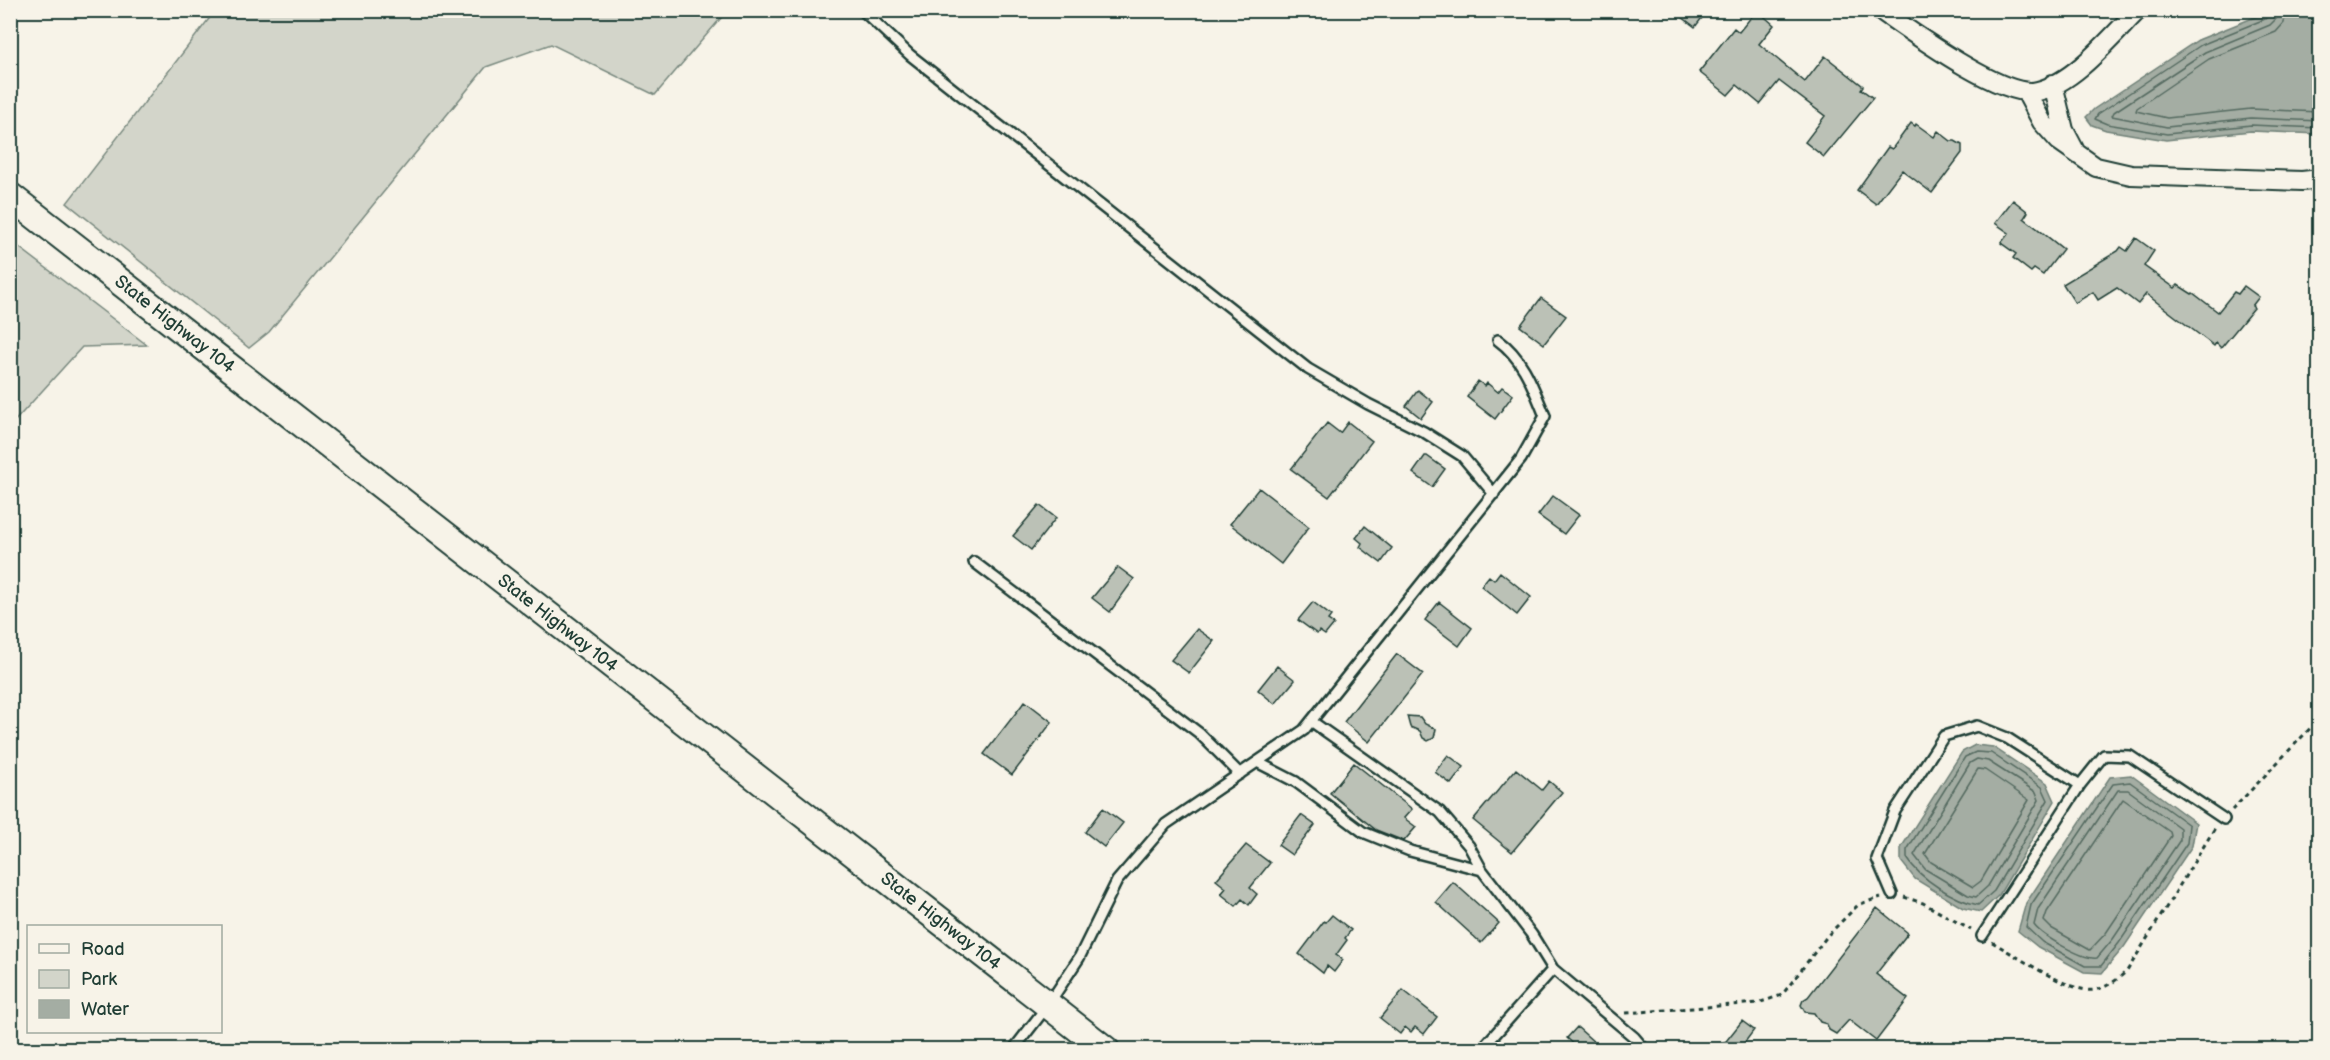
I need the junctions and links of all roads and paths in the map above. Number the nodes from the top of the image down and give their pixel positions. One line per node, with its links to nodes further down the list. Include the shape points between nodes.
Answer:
1 (862, 10): 10 (lane, via 910,55 1308,369 1462,456)
2 (1880, 10): 5 (street, via 1990,80)
3 (2138, 10): 4 (street, via 2067,78)
4 (2053, 84): 5 (street, via 2038,92); 6 (street, via 2064,130)
5 (2026, 92): 6 (street, via 2042,122)
6 (2076, 154): 7 (street, via 2096,167 2131,175)
7 (2319, 179)
8 (10, 196): 21 (main road, State Highway 104)
9 (1498, 340): 10 (lane, via 1525,368 1545,416 1521,459)
10 (1494, 494): 12 (lane)
11 (974, 562): 14 (lane, via 1199,733)
12 (1311, 721): 13 (lane); 17 (lane, via 1440,812 1469,846)
13 (1257, 762): 14 (lane); 17 (lane, via 1296,782 1363,832 1410,851)
14 (1240, 774): 21 (lane, via 1166,824 1117,881 1079,958)
15 (2080, 785): 16 (lane, via 2104,755 2130,756); 18 (lane, via 2007,738 1977,726 1944,736 1895,811 1877,859); 19 (lane)
16 (2224, 819)
17 (1482, 870): 20 (lane, via 1532,935)
18 (1892, 894)
19 (1982, 936)
20 (1552, 969): 24 (lane); 25 (lane)
21 (1048, 1005): 22 (lane); 23 (main road, State Highway 104)
22 (1013, 1050)
23 (1106, 1050)
24 (1481, 1050)
25 (1645, 1050)

